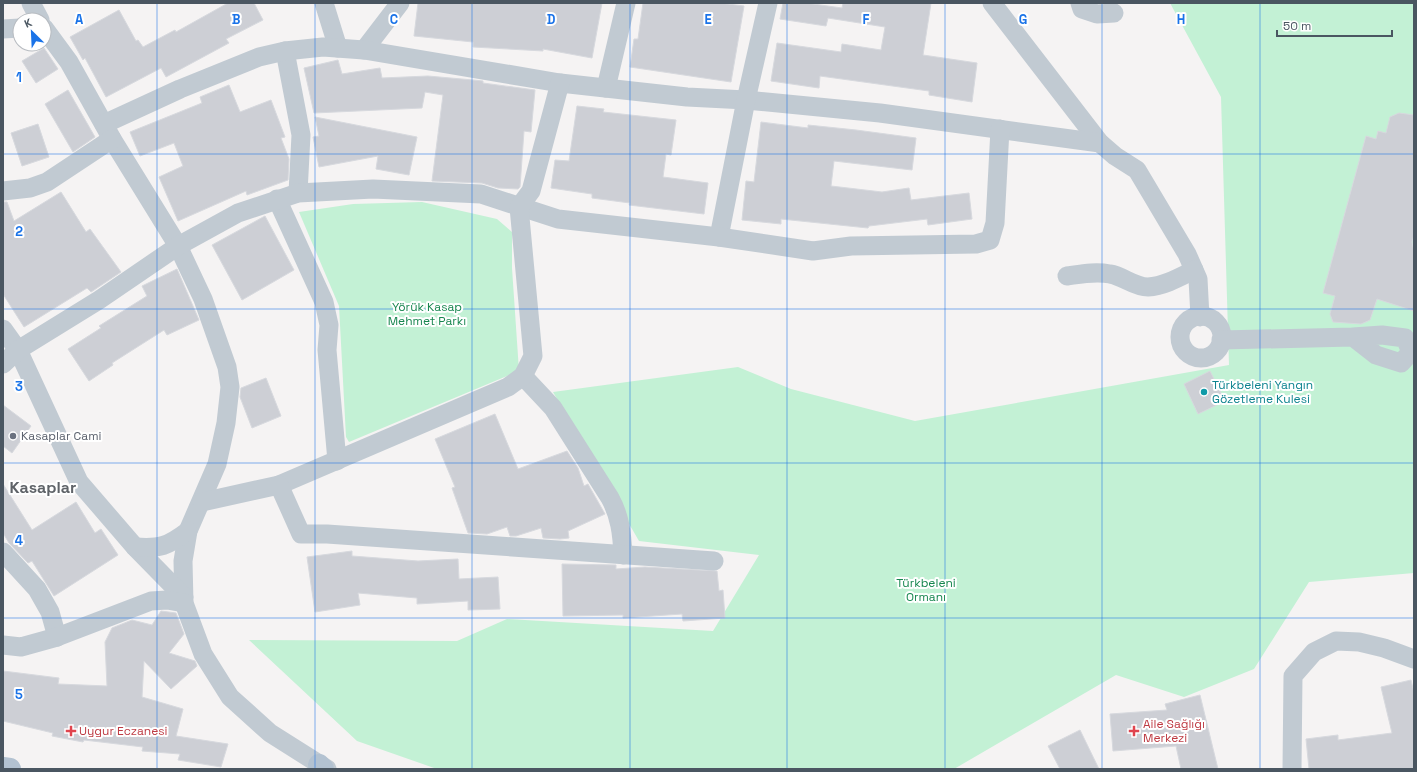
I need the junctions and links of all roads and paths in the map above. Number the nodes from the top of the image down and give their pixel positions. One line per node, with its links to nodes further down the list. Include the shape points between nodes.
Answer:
1 (31, 3): 8 (street)
2 (324, 3): 11 (street)
3 (400, 3): 12 (street)
4 (626, 3): 15 (street)
5 (768, 3): 16 (street)
6 (992, 3): 19 (street)
7 (1080, 3): 9 (street, via 1082,9 1097,14)
8 (36, 12)
9 (1114, 13)
10 (52, 39): 18 (street, via 69,62)
11 (338, 48): 12 (street); 13 (street)
12 (364, 50): 14 (street)
13 (285, 51): 18 (street, via 259,57 226,70); 21 (street, via 301,135)
14 (560, 83): 15 (street); 23 (street, via 531,191)
15 (606, 88): 16 (street)
16 (746, 100): 17 (street, via 880,112); 24 (street)
17 (1000, 129): 19 (street); 24 (street, via 995,223 990,240 976,244 851,246 813,251)
18 (108, 132): 20 (street, via 47,182 30,188); 25 (street)
19 (1100, 143): 26 (street, via 1137,170)
20 (3, 191)
21 (298, 193): 22 (street); 23 (street, via 373,189 429,190 481,194)
22 (276, 199): 25 (street, via 238,213); 35 (street, via 324,302 329,325 327,350)
23 (519, 207): 24 (street, via 558,219); 34 (street, via 533,356)
24 (719, 237)
25 (178, 246): 32 (street, via 99,300); 37 (street, via 213,324 227,367 230,387 226,424 217,464)
26 (1194, 270): 27 (street, via 1175,280 1149,287 1133,284 1111,274); 28 (street, via 1198,279)
27 (1067, 276)
28 (1200, 316): 31 (street, via 1218,326); 31 (street, via 1187,322 1180,334 1183,348 1188,354 1202,358 1208,356 1219,347)
29 (3, 329): 32 (street)
30 (1353, 337): 31 (street)
31 (1221, 340)
32 (18, 350): 33 (street); 39 (street, via 79,482)
33 (3, 364)
34 (523, 376): 35 (street, via 508,387); 41 (street, via 553,408 610,498 621,527)
35 (337, 460): 36 (street)
36 (279, 485): 37 (street); 41 (street, via 301,534)
37 (202, 502): 38 (street)
38 (188, 531): 39 (street, via 168,545 152,549); 43 (street, via 183,561)
39 (135, 547): 43 (street)
40 (3, 552): 44 (street, via 37,588 50,612)
41 (623, 555): 42 (street)
42 (714, 561)
43 (184, 600): 44 (street, via 151,601); 48 (street, via 203,654 230,698 270,733)
44 (57, 637): 45 (street, via 21,647)
45 (3, 645)
46 (1414, 659): 50 (street, via 1360,642 1336,641 1314,652 1293,676)
47 (3, 768): 49 (main road)
48 (323, 768)
49 (10, 769)
50 (1292, 769)

